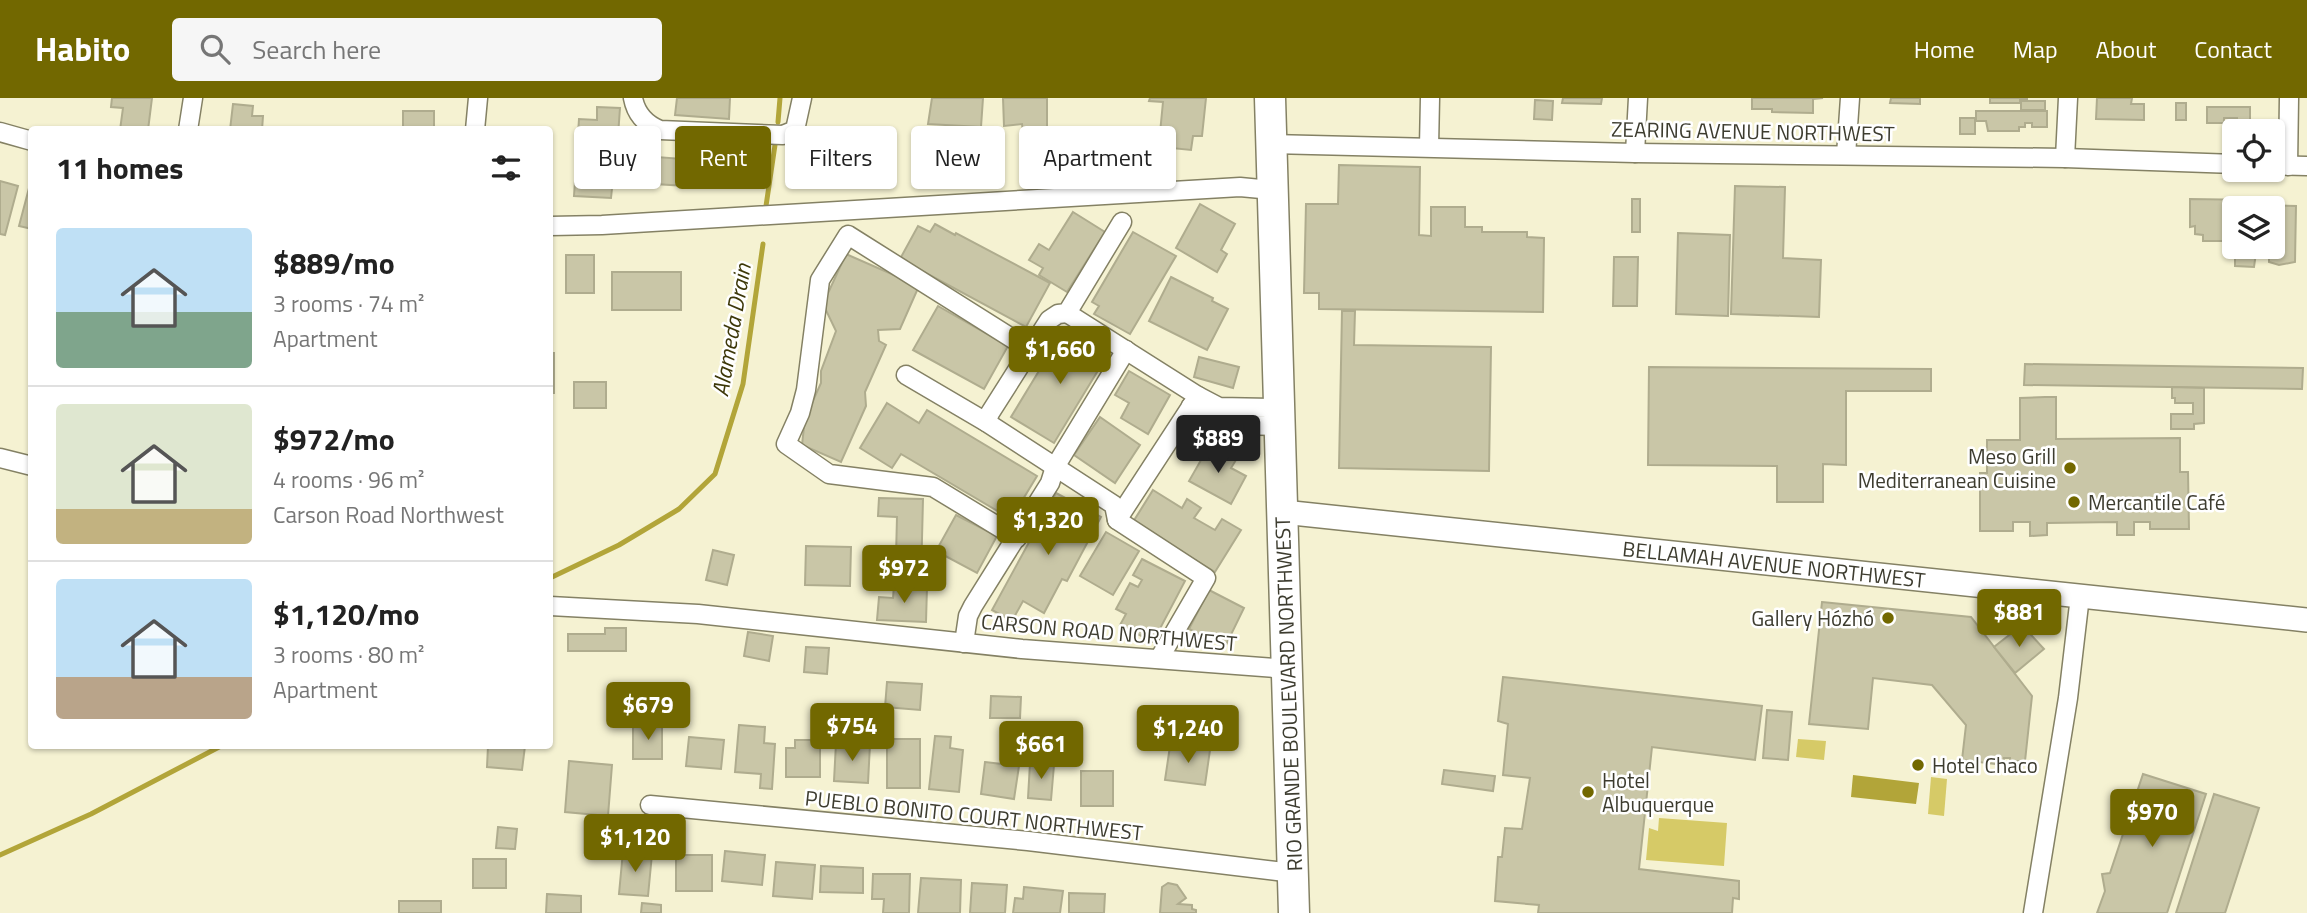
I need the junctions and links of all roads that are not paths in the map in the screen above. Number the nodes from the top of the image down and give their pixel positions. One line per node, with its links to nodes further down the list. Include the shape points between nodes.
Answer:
1 (193, 98): 11 (street)
2 (478, 98): 12 (street)
3 (633, 98): 4 (street, via 640,115 660,130 783,135 794,130)
4 (802, 98)
5 (1270, 98): 16 (main road, RIO GRANDE BOULEVARD NORTHWEST)
6 (1430, 98): 17 (street)
7 (1638, 98): 18 (street)
8 (1850, 98): 19 (street)
9 (2068, 98): 20 (street)
10 (2289, 98): 14 (street)
11 (189, 126)
12 (475, 126)
13 (0, 132): 15 (street)
14 (2285, 132)
15 (28, 140)
16 (1271, 144): 17 (street, ZEARING AVENUE NORTHWEST); 24 (main road, RIO GRANDE BOULEVARD NORTHWEST)
17 (1429, 147): 18 (street, ZEARING AVENUE NORTHWEST)
18 (1635, 153): 19 (street, ZEARING AVENUE NORTHWEST)
19 (1846, 156): 20 (street, ZEARING AVENUE NORTHWEST)
20 (2065, 159): 21 (street, ZEARING AVENUE NORTHWEST)
21 (2222, 164)
22 (2285, 166): 23 (street)
23 (2307, 166)
24 (1272, 190): 26 (street, via 1240,187); 32 (main road, RIO GRANDE BOULEVARD NORTHWEST)
25 (1122, 222): 27 (street)
26 (553, 226)
27 (1067, 313): 28 (street, via 1049,320); 29 (street)
28 (1029, 349): 33 (street); 39 (street, via 848,235 820,281 806,390 786,444 829,474 933,487)
29 (1126, 350): 31 (street); 36 (street)
30 (906, 375): 33 (street)
31 (1194, 401): 32 (street, via 1227,425); 38 (street)
32 (1279, 417): 37 (main road, RIO GRANDE BOULEVARD NORTHWEST)
33 (986, 422): 36 (street)
34 (0, 458): 35 (street)
35 (28, 465)
36 (1055, 467): 38 (street, via 1114,505); 39 (street, via 1051,483)
37 (1283, 512): 40 (street, BELLAMAH AVENUE NORTHWEST); 45 (main road, RIO GRANDE BOULEVARD NORTHWEST)
38 (1117, 520): 44 (street, via 1206,578)
39 (1017, 538): 43 (street, via 968,616)
40 (2080, 596): 42 (street, BELLAMAH AVENUE NORTHWEST); 49 (street)
41 (553, 606): 43 (street, CARSON ROAD NORTHWEST, via 698,614)
42 (2307, 620)
43 (964, 643): 44 (street, CARSON ROAD NORTHWEST)
44 (1159, 659): 45 (street, CARSON ROAD NORTHWEST)
45 (1288, 669): 47 (main road, RIO GRANDE BOULEVARD NORTHWEST)
46 (650, 805): 47 (street, PUEBLO BONITO COURT NORTHWEST, via 1028,841)
47 (1293, 873): 48 (main road, RIO GRANDE BOULEVARD NORTHWEST)
48 (1294, 913)
49 (2033, 913)

